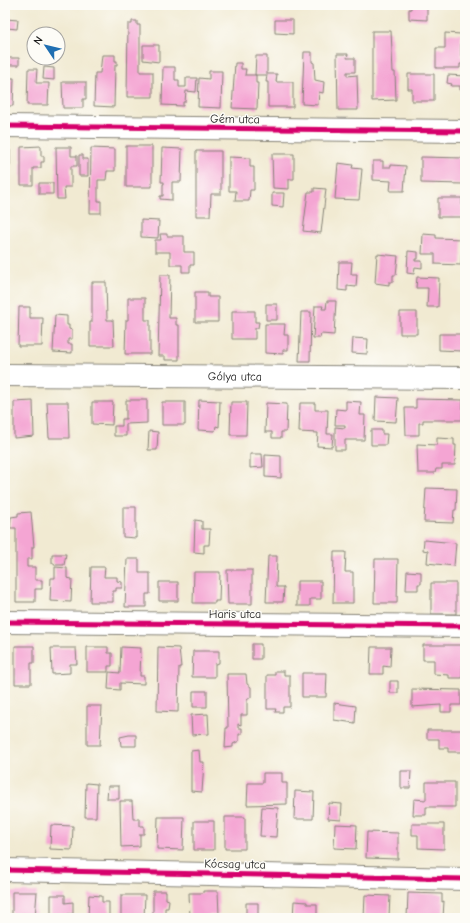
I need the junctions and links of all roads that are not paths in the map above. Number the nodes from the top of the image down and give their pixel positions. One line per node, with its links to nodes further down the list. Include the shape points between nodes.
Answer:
1 (5, 126): 2 (street, Gém utca)
2 (465, 131)
3 (5, 375): 4 (street, Gólya utca)
4 (465, 378)
5 (5, 622): 6 (street, Haris utca)
6 (465, 626)
7 (5, 870): 8 (street, Kócsag utca)
8 (465, 879)

